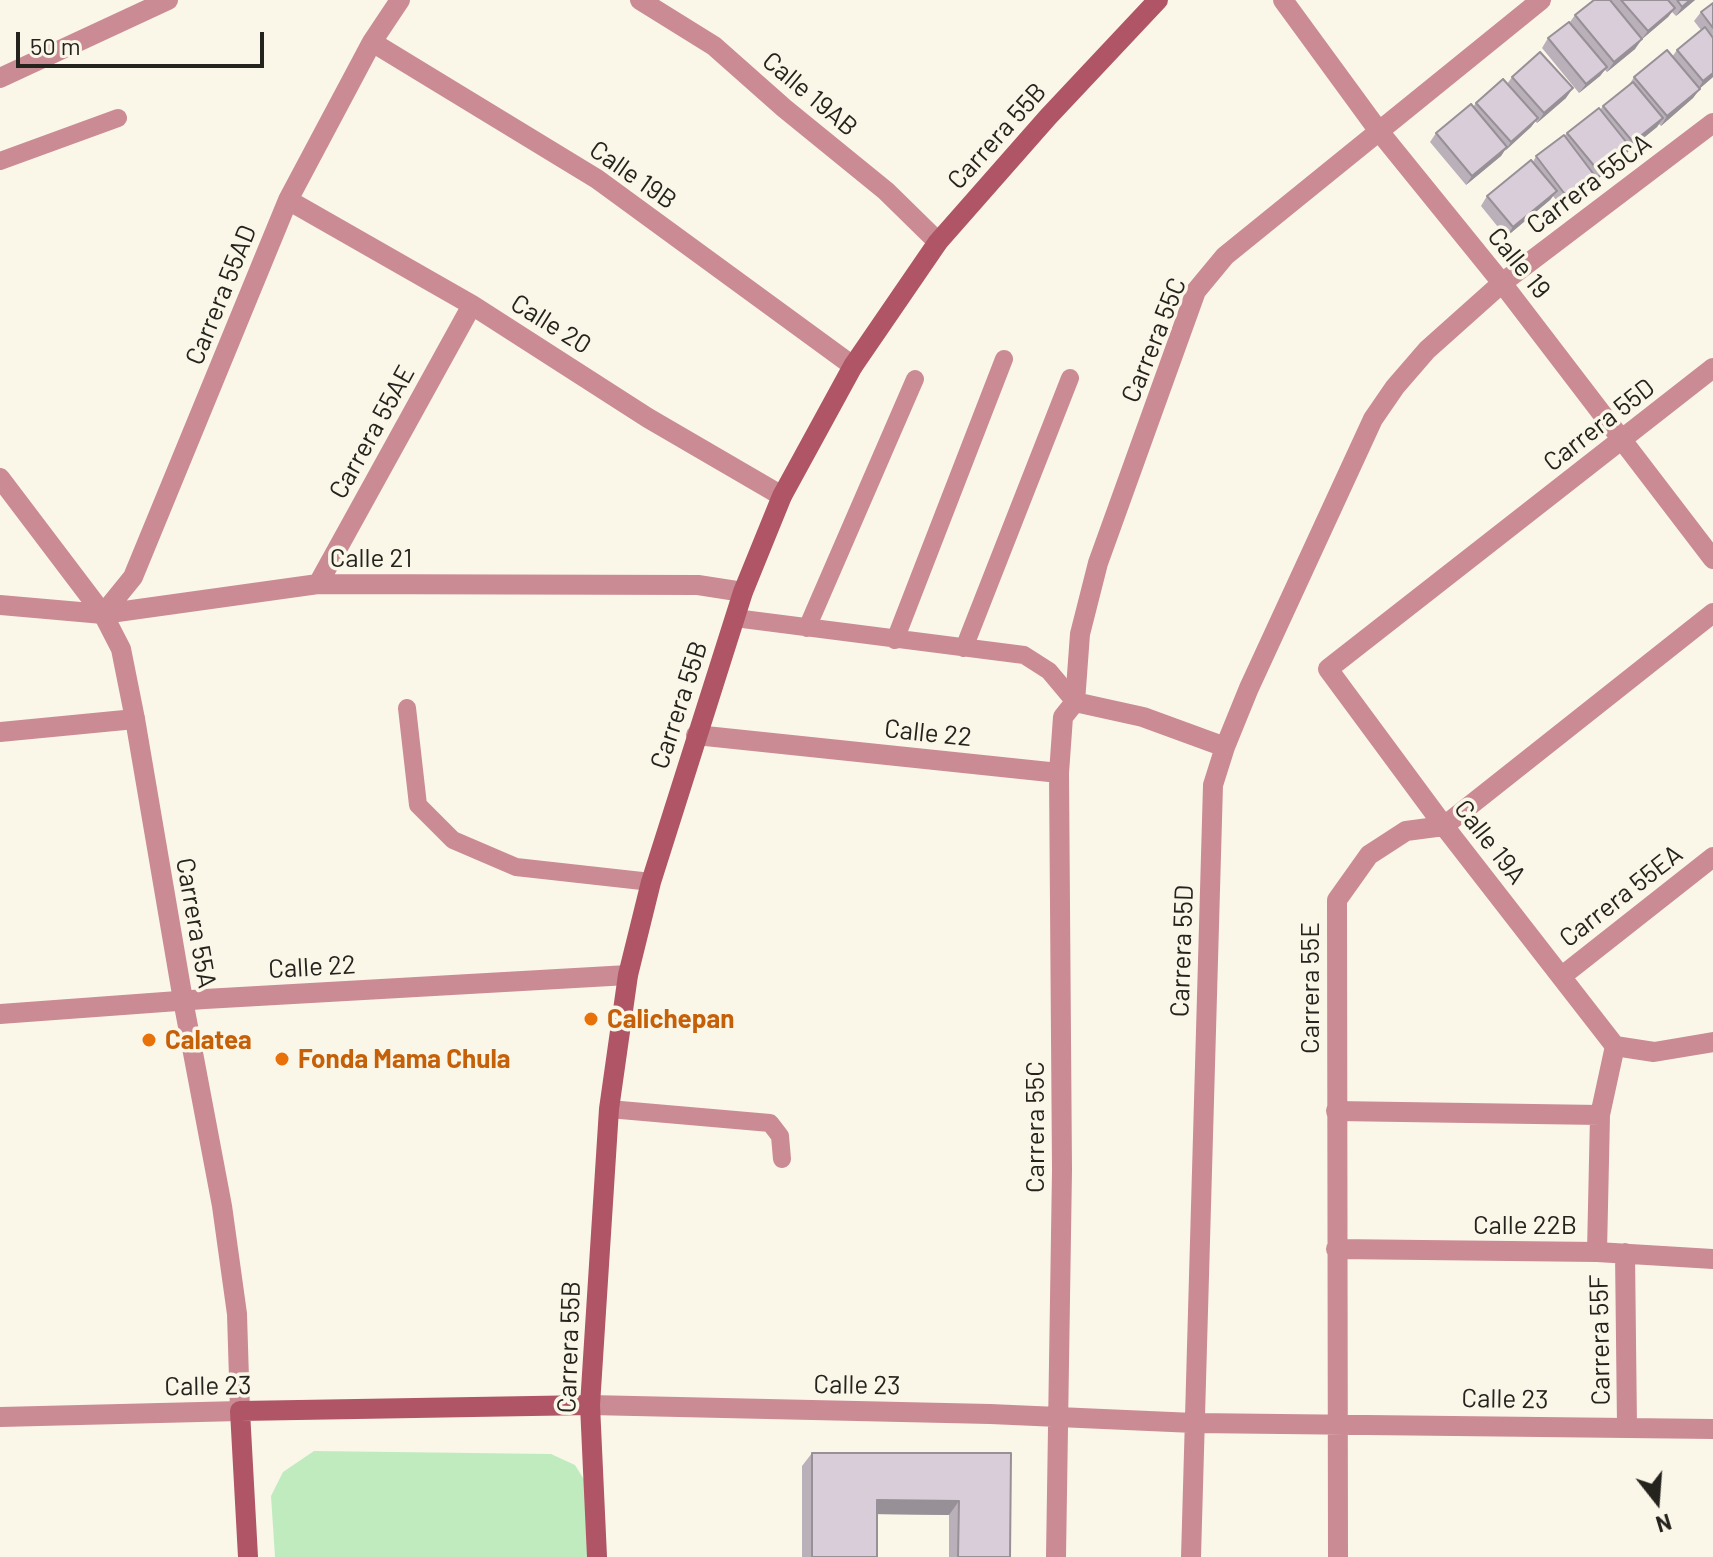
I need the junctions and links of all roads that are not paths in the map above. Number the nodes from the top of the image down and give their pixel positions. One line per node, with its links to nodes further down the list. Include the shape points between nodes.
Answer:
1 (168, 0): 8 (street)
2 (400, 0): 7 (street, Carrera 55AD)
3 (640, 0): 14 (street, Calle 19AB, via 714,46 886,191)
4 (1158, 0): 14 (main road, Carrera 55B)
5 (1283, 0): 11 (street, Calle 19)
6 (1541, 0): 11 (street, Carrera 55C)
7 (372, 42): 13 (street, Carrera 55AD); 18 (street, Calle 19B, via 597,179)
8 (0, 77)
9 (118, 118): 12 (lane)
10 (1713, 123): 15 (street, Carrera 55CA)
11 (1378, 130): 15 (street, Calle 19); 37 (street, Carrera 55C, via 1225,256 1196,291 1098,563 1080,634)
12 (0, 161)
13 (288, 200): 16 (street, Calle 20); 31 (street, Carrera 55AD, via 133,577)
14 (938, 242): 18 (main road, Carrera 55B)
15 (1502, 283): 22 (street, Carrera 55CA, via 1427,350); 23 (street, Calle 19)
16 (472, 305): 25 (street, Calle 20); 27 (street, Carrera 55AE)
17 (1004, 359): 34 (lane)
18 (853, 366): 25 (main road, Carrera 55B)
19 (1713, 368): 23 (street, Carrera 55D)
20 (1070, 378): 35 (lane)
21 (915, 379): 33 (lane)
22 (1395, 387): 42 (street, Carrera 55D, via 1373,419)
23 (1624, 440): 26 (street, Calle 19); 36 (street, Carrera 55D)
24 (0, 478): 31 (street, Carrera 55A)
25 (782, 496): 28 (main road, Carrera 55B)
26 (1713, 559)
27 (318, 584): 28 (street, Calle 21, via 698,585); 31 (street, Calle 21)
28 (743, 592): 32 (main road, Carrera 55B)
29 (0, 605): 31 (street, Calle 21)
30 (1713, 613): 44 (street, Carrera 55E)
31 (103, 614): 39 (street, Carrera 55A, via 121,649)
32 (735, 618): 33 (lane); 41 (main road, Carrera 55B)
33 (807, 628): 34 (lane)
34 (895, 640): 35 (lane)
35 (964, 648): 37 (lane, via 1024,655 1049,671)
36 (1328, 669): 44 (street, Calle 19A)
37 (1075, 702): 42 (street, via 1143,717); 43 (street, Carrera 55C, via 1063,717)
38 (407, 708): 46 (lane, via 418,805 453,840 516,867)
39 (135, 719): 40 (street); 49 (street, Carrera 55A)
40 (0, 732)
41 (696, 735): 43 (street, Calle 22); 46 (main road, Carrera 55B)
42 (1225, 747): 65 (street, Carrera 55D, via 1213,785)
43 (1059, 773): 64 (street, Carrera 55C, via 1062,1170)
44 (1444, 826): 48 (street, Calle 19A); 54 (street, Carrera 55E, via 1406,831 1369,855 1337,900)
45 (1713, 857): 48 (street, Carrera 55EA)
46 (651, 882): 47 (main road, Carrera 55B)
47 (628, 975): 49 (street, Calle 22); 53 (main road, Carrera 55B)
48 (1562, 976): 52 (street, Calle 19A)
49 (183, 1000): 50 (street, Calle 22); 62 (street, Carrera 55A, via 237,1314)
50 (0, 1014)
51 (1713, 1042): 52 (street, via 1654,1052)
52 (1615, 1046): 55 (street, Carrera 55F)
53 (609, 1109): 56 (lane, via 770,1123 780,1136); 61 (main road, Carrera 55B)
54 (1336, 1111): 55 (street); 57 (street, Carrera 55E)
55 (1600, 1115): 58 (street, Carrera 55F)
56 (782, 1159)
57 (1336, 1249): 58 (street, Calle 22B); 66 (street, Carrera 55E)
58 (1597, 1252): 59 (street, Calle 22B)
59 (1625, 1253): 60 (street, Calle 22B); 67 (street, Carrera 55F)
60 (1713, 1259)
61 (590, 1405): 62 (main road, Calle 23); 64 (street, Calle 23); 70 (main road, Carrera 55B)
62 (240, 1411): 63 (street, Calle 23); 69 (main road, Carrera 55A)
63 (0, 1417)
64 (1056, 1417): 65 (street, Calle 23); 71 (street, Carrera 55C)
65 (1194, 1423): 66 (street, Calle 23); 72 (street, Carrera 55D)
66 (1337, 1423): 67 (street, Calle 23); 73 (street, Carrera 55E)
67 (1627, 1426): 68 (street, Calle 23)
68 (1713, 1429)
69 (248, 1557)
70 (597, 1557)
71 (1056, 1557)
72 (1191, 1557)
73 (1338, 1557)

